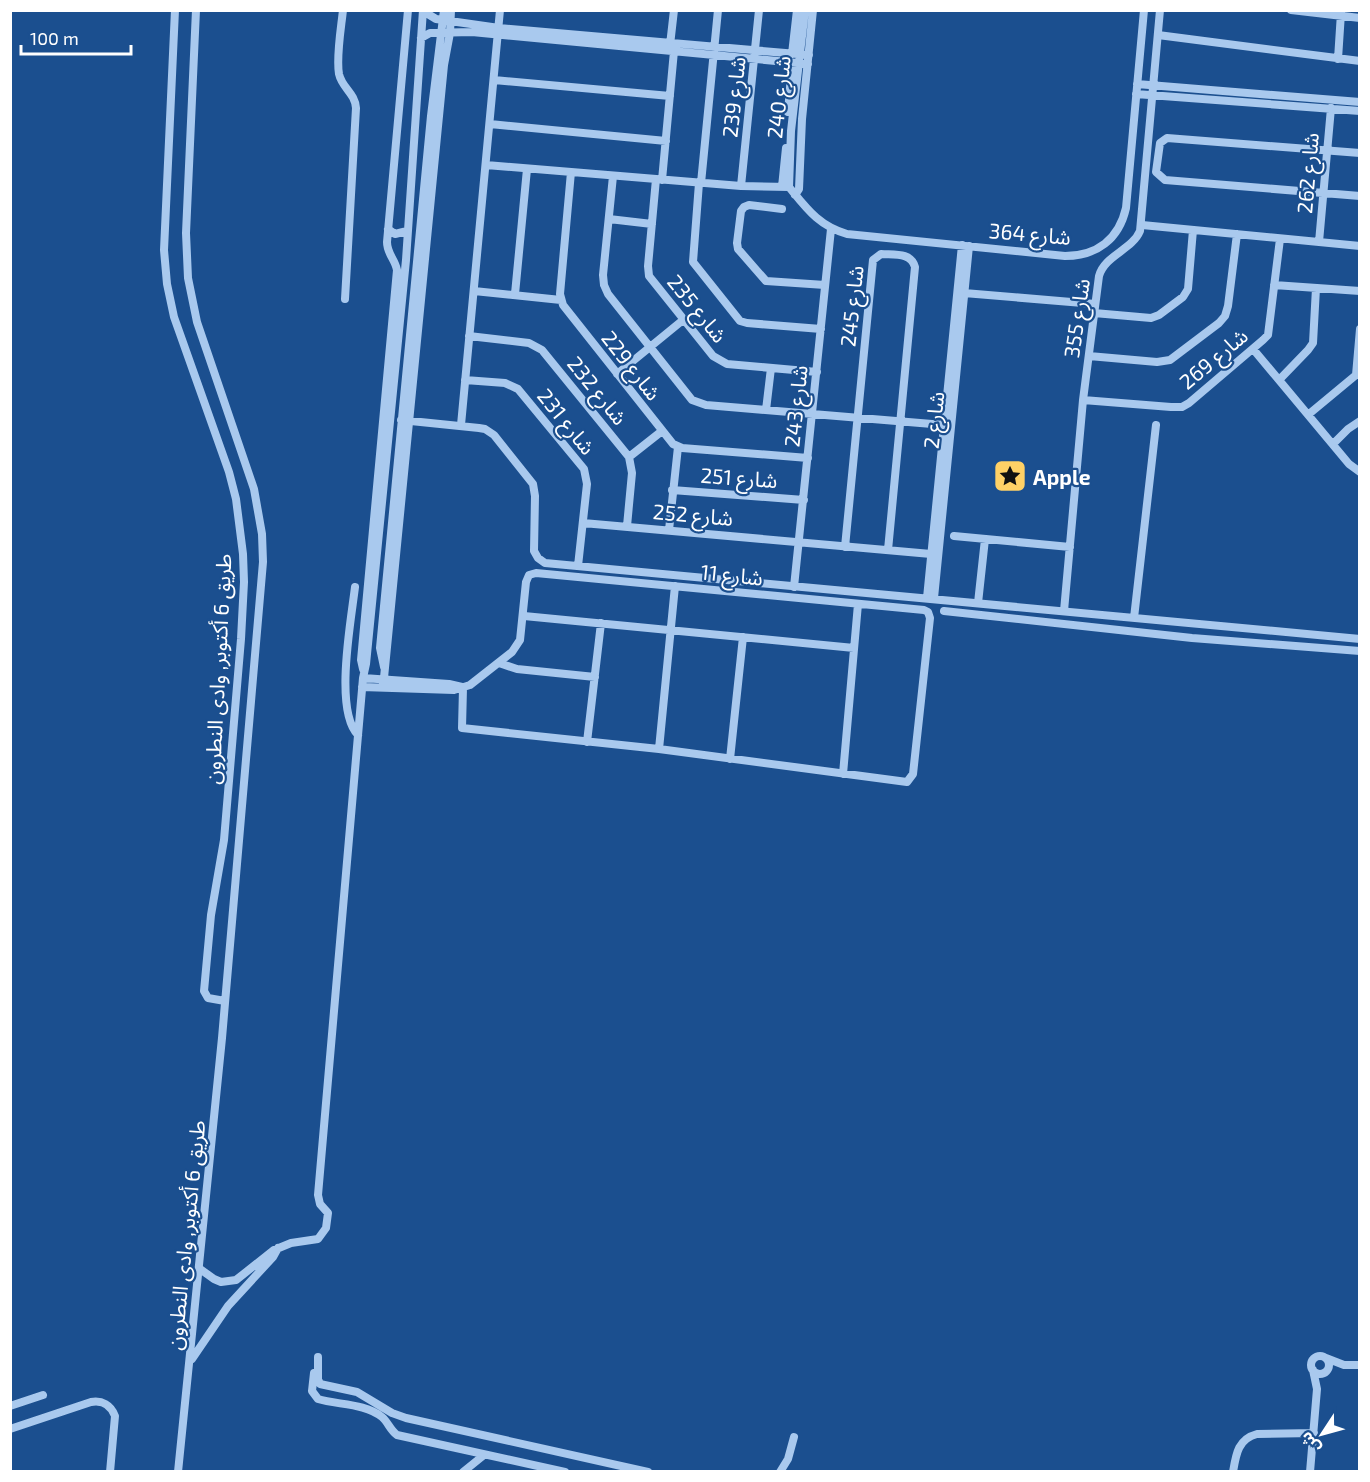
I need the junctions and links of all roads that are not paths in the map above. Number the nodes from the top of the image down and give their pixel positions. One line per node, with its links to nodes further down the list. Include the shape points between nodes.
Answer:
1 (175, 10): 158 (street, طريق 6 أكتوبر, وادى النطرون, via 164,250 167,284 178,332 229,472 243,554 242,620 223,847 211,915 204,991 208,998)
2 (196, 10): 158 (street, طريق 6 أكتوبر, وادى النطرون, via 186,233 188,278 197,322 254,489 263,562)
3 (343, 10): 83 (street, via 339,72 353,94 356,108)
4 (408, 10): 63 (street)
5 (444, 10): 20 (street)
6 (451, 10): 20 (street)
7 (500, 10): 21 (street)
8 (674, 10): 26 (street, شارع 235)
9 (718, 10): 25 (street)
10 (759, 10): 27 (street, شارع 239)
11 (797, 10): 28 (street)
12 (805, 10): 28 (street, شارع 240)
13 (813, 10): 30 (street)
14 (1144, 10): 36 (street)
15 (1160, 10): 23 (street)
16 (1292, 10): 18 (street)
17 (423, 11): 20 (street); 24 (street)
18 (1341, 13): 19 (street); 31 (street)
19 (1359, 18)
20 (447, 20): 21 (street); 22 (street)
21 (498, 31): 22 (street); 26 (street); 35 (street)
22 (446, 33): 24 (street, via 430,33); 105 (street)
23 (1158, 35): 31 (street); 37 (street)
24 (421, 38): 66 (street)
25 (715, 46): 26 (street); 27 (street); 29 (street)
26 (671, 47): 29 (street); 40 (street, شارع 235)
27 (756, 54): 28 (street); 29 (street); 33 (street); 54 (street, شارع 239)
28 (796, 54): 30 (street); 33 (street, شارع 240)
29 (714, 55): 53 (street)
30 (809, 55): 34 (street)
31 (1338, 59): 32 (street)
32 (1359, 61)
33 (796, 63): 34 (street); 55 (street, شارع 240)
34 (808, 64): 57 (street, via 799,189)
35 (494, 80): 40 (street); 44 (street)
36 (1137, 84): 37 (street); 38 (street)
37 (1154, 85): 39 (street); 41 (street)
38 (1136, 94): 39 (street); 68 (street, via 1126,208)
39 (1153, 95): 42 (street); 62 (street)
40 (670, 96): 45 (street, شارع 235)
41 (1359, 102)
42 (1331, 108): 43 (street); 46 (street, شارع 262)
43 (1359, 111)
44 (490, 124): 45 (street); 48 (street)
45 (666, 141): 52 (street, شارع 235)
46 (1327, 150): 47 (street); 56 (street, شارع 262); 56 (street, via 1167,138 1160,143 1156,172 1165,180)
47 (1359, 153)
48 (486, 165): 49 (street); 79 (street)
49 (527, 169): 50 (street); 82 (street)
50 (571, 172): 51 (street); 84 (street)
51 (613, 176): 52 (street); 60 (street)
52 (659, 180): 53 (street); 61 (street, شارع 235)
53 (700, 183): 54 (street); 87 (street, via 692,258 736,317 747,323)
54 (741, 186): 55 (street)
55 (785, 187): 57 (street, شارع 364)
56 (1323, 193): 58 (street); 70 (street, شارع 262)
57 (795, 195): 64 (street, شارع 364, via 816,219)
58 (1359, 196)
59 (782, 209): 76 (street, via 744,207 738,249 766,281)
60 (609, 219): 61 (street); 90 (street, via 604,285)
61 (652, 224): 86 (street, شارع 235, via 649,276)
62 (1142, 225): 65 (street); 73 (street, شارع 355, via 1135,240)
63 (388, 229): 66 (street, via 395,234); 74 (street, via 387,250)
64 (831, 229): 71 (street, شارع 364, via 847,234); 76 (street, شارع 243)
65 (1194, 230): 67 (street); 85 (street, via 1189,285 1183,297 1151,318)
66 (407, 231): 75 (street)
67 (1237, 234): 69 (street); 92 (street, via 1228,306 1219,323 1181,353 1164,361)
68 (1112, 238): 71 (street, شارع 364, via 1102,247 1078,256); 73 (street)
69 (1280, 238): 70 (street); 77 (street, شارع 269)
70 (1319, 242): 72 (street)
71 (965, 245): 81 (street, شارع 2); 103 (street, شارع 2)
72 (1359, 246)
73 (1124, 250): 85 (street, شارع 355, via 1101,271)
74 (393, 260): 75 (street); 130 (street, via 397,270)
75 (406, 260): 130 (street)
76 (825, 285): 87 (street, شارع 243)
77 (1274, 285): 78 (street); 91 (street, شارع 269, via 1269,332)
78 (1316, 288): 80 (street); 98 (street, via 1313,343)
79 (474, 291): 82 (street); 89 (street)
80 (1359, 291)
81 (964, 293): 85 (street); 103 (street, شارع 2)
82 (515, 294): 84 (street)
83 (345, 299)
84 (561, 300): 95 (street, شارع 229)
85 (1095, 308): 92 (street, شارع 355)
86 (683, 320): 90 (street); 93 (street, شارع 235, via 722,363)
87 (821, 329): 94 (street, شارع 243)
88 (1359, 329): 96 (street)
89 (470, 336): 97 (street); 114 (street, شارع 232, via 538,346)
90 (650, 347): 95 (street); 100 (street, via 696,403)
91 (1253, 349): 98 (street); 99 (street, شارع 269, via 1182,407)
92 (1089, 356): 99 (street, شارع 355)
93 (771, 368): 94 (street, شارع 235); 100 (street)
94 (817, 372): 101 (street, شارع 243)
95 (617, 374): 111 (street, شارع 229)
96 (1358, 375): 102 (street)
97 (465, 380): 109 (street); 119 (street, شارع 231, via 510,384 521,392 584,469)
98 (1280, 380): 102 (street)
99 (1083, 400): 126 (street, شارع 355)
100 (766, 410): 101 (street)
101 (812, 414): 104 (street); 115 (street, شارع 243)
102 (1309, 414): 112 (street)
103 (948, 415): 110 (street, شارع 2); 134 (street, شارع 2)
104 (858, 418): 106 (street); 106 (street, شارع 245, via 873,260 881,254 907,256 915,267); 125 (street, شارع 245)
105 (405, 420): 109 (street); 150 (street)
106 (899, 422): 110 (street); 127 (street, شارع 245)
107 (1359, 422): 112 (street)
108 (1156, 424): 140 (street)
109 (461, 425): 129 (street, شارع 11, via 490,431 533,484 534,551 538,558 545,563)
110 (944, 425): 128 (street, شارع 2)
111 (662, 431): 113 (street, شارع 229); 114 (street)
112 (1332, 444): 116 (street)
113 (678, 447): 115 (street); 117 (street)
114 (629, 458): 120 (street, via 632,473)
115 (808, 458): 118 (street, شارع 243)
116 (1359, 472)
117 (672, 490): 118 (street, شارع 251); 121 (street)
118 (804, 500): 124 (street, شارع 243)
119 (584, 523): 120 (street, شارع 252); 129 (street, شارع 231)
120 (627, 526): 121 (street, شارع 252)
121 (669, 530): 124 (street, شارع 252)
122 (954, 536): 123 (street)
123 (986, 539): 126 (street); 135 (street)
124 (799, 542): 125 (street, شارع 252); 132 (street, شارع 243)
125 (845, 547): 127 (street, شارع 252)
126 (1070, 547): 138 (street, شارع 355)
127 (888, 550): 128 (street, شارع 252)
128 (931, 554): 134 (street, شارع 2)
129 (578, 566): 132 (street, شارع 11)
130 (371, 579): 148 (street, via 361,660)
131 (675, 586): 136 (street, شارع 11); 139 (street, شارع 11, via 536,573 527,578); 142 (street)
132 (794, 586): 134 (street, شارع 11)
133 (355, 588): 153 (street, via 345,695 349,721)
134 (930, 598): 135 (street, شارع 11)
135 (978, 603): 138 (street, شارع 11)
136 (858, 604): 145 (street); 157 (street, شارع 11, via 924,610 930,622 912,778 903,782)
137 (944, 611): 146 (street, via 1192,638)
138 (1064, 611): 140 (street, شارع 11)
139 (524, 616): 141 (street); 147 (street, via 520,640)
140 (1134, 618): 144 (street, شارع 11)
141 (600, 623): 142 (street); 149 (street)
142 (671, 630): 143 (street); 155 (street)
143 (743, 637): 145 (street); 156 (street)
144 (1359, 639)
145 (854, 648): 157 (street)
146 (1359, 651)
147 (500, 663): 149 (street, via 517,669); 152 (street)
148 (363, 675): 150 (street); 151 (street)
149 (595, 677): 154 (street)
150 (383, 684): 151 (street); 152 (street, via 449,684)
151 (362, 687): 153 (street)
152 (464, 688): 154 (street, via 462,728)
153 (358, 735): 159 (street, via 318,1196 328,1213 327,1224 318,1239)
154 (587, 742): 155 (street)
155 (659, 749): 156 (street)
156 (730, 759): 157 (street)
157 (843, 774)
158 (225, 1001): 160 (street, طريق 6 أكتوبر, وادى النطرون)
159 (279, 1248): 160 (street, via 236,1280 214,1280); 162 (street, via 221,1315)
160 (200, 1269): 162 (street, طريق 6 أكتوبر, وادى النطرون)
161 (1326, 1358): 163 (street); 165 (street, via 1314,1358); 166 (street)
162 (190, 1363): 179 (street, طريق 6 أكتوبر, وادى النطرون)
163 (1344, 1365): 164 (street); 166 (street)
164 (1359, 1365)
165 (1313, 1370): 166 (street, via 1318,1374); 168 (street)
166 (1326, 1372): 168 (street)
167 (322, 1385): 169 (street); 169 (street, via 318,1379 318,1357); 172 (street, via 357,1392)
168 (1317, 1389): 175 (street)
169 (313, 1393): 173 (street, via 321,1400 371,1411)
170 (44, 1395): 171 (street)
171 (10, 1406)
172 (392, 1413): 173 (street); 182 (street)
173 (387, 1423): 177 (street, via 400,1437)
174 (10, 1429): 178 (street, via 96,1401 106,1404 114,1416)
175 (1314, 1433): 184 (street, via 1249,1437 1237,1449); 185 (street)
176 (794, 1437): 183 (street)
177 (484, 1455): 180 (street); 181 (street)
178 (110, 1472)
179 (178, 1472)
180 (463, 1472)
181 (565, 1472)
182 (648, 1472)
183 (780, 1472)
184 (1233, 1472)
185 (1310, 1472)

